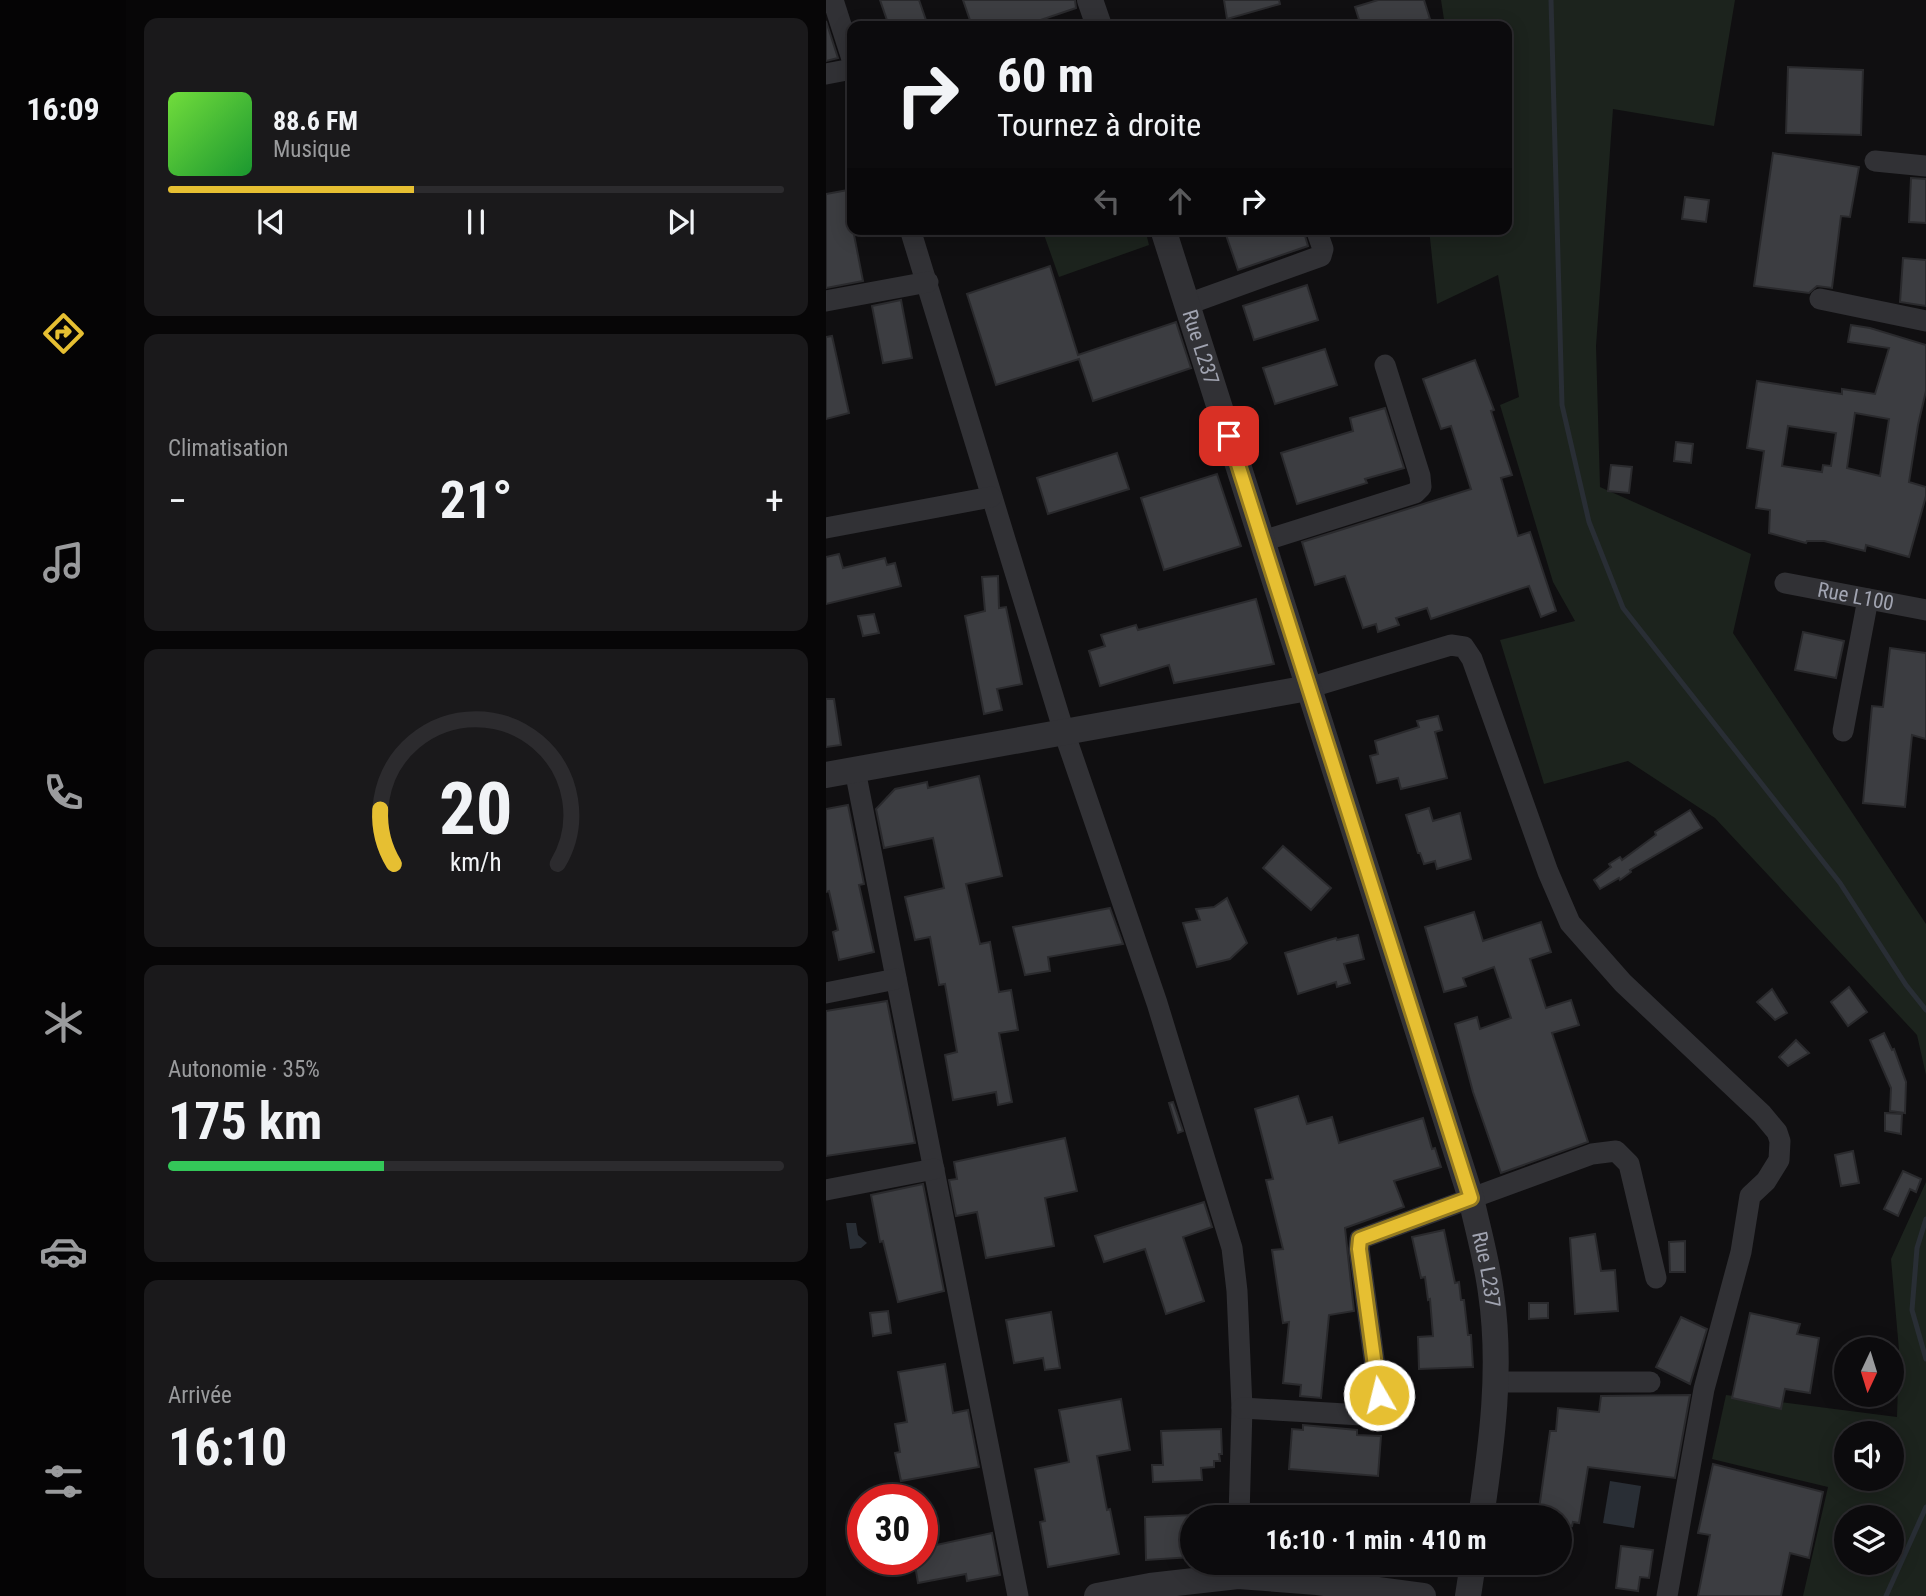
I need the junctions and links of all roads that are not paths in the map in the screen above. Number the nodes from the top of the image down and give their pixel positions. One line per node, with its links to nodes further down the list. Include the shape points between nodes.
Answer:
1 (834, 0): 4 (street)
2 (1090, 0): 3 (street)
3 (1097, 21)
4 (847, 43)
5 (847, 70): 6 (street)
6 (826, 74)
7 (1875, 161): 8 (street)
8 (1926, 166)
9 (912, 235): 12 (street)
10 (1165, 235): 15 (street, Rue L237)
11 (1318, 235): 15 (street, via 1321,256)
12 (928, 282): 14 (street); 18 (street)
13 (1820, 299): 16 (street)
14 (826, 301)
15 (1188, 304): 20 (street, Rue L237)
16 (1926, 321)
17 (1385, 365): 20 (street, via 1421,487 1415,493)
18 (991, 497): 19 (street); 26 (street)
19 (826, 528)
20 (1263, 541): 24 (street, Rue L237)
21 (1785, 583): 22 (street, Rue L100)
22 (1868, 599): 23 (street, Rue L100); 25 (street)
23 (1925, 604)
24 (1308, 688): 26 (street); 33 (street, Rue L237); 47 (street, via 1451,645 1464,647 1570,923 1623,983 1777,1132 1779,1160 1750,1196 1741,1252 1704,1389)
25 (1843, 731)
26 (1064, 732): 27 (street); 37 (street, via 1157,1003 1232,1248)
27 (855, 770): 28 (street); 29 (street)
28 (826, 775)
29 (897, 979): 30 (street); 31 (street)
30 (826, 993)
31 (934, 1169): 32 (street); 43 (street)
32 (826, 1190)
33 (1471, 1198): 34 (street, via 1592,1154 1616,1152 1629,1164); 35 (street, Rue L237, via 1492,1293); 37 (street, via 1360,1239 1379,1395 1374,1409 1362,1415)
34 (1656, 1278)
35 (1495, 1382): 36 (street); 39 (street, Rue L237)
36 (1650, 1382)
37 (1242, 1408): 38 (street)
38 (1239, 1505)
39 (1483, 1505)
40 (1207, 1575): 44 (street)
41 (1278, 1575): 45 (street)
42 (1471, 1575): 46 (street)
43 (1018, 1596)
44 (1097, 1596)
45 (1423, 1596)
46 (1468, 1596)
47 (1667, 1596)

